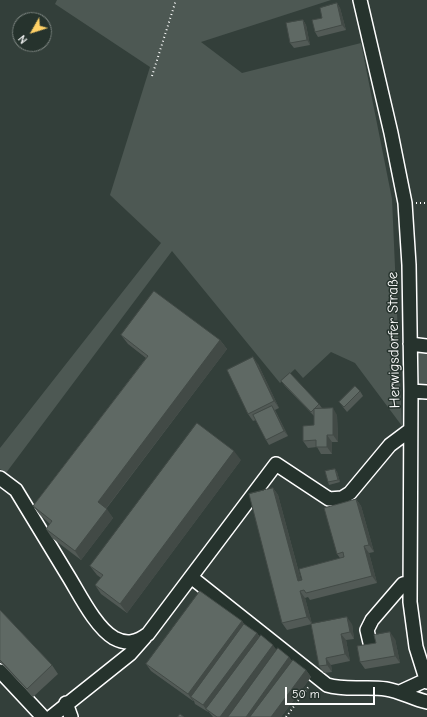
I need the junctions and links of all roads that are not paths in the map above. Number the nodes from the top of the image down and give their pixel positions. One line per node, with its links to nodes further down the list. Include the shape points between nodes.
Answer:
1 (360, 0): 2 (street, Herwigsdorfer Straße, via 392,133 405,203)
2 (410, 344): 3 (street); 4 (street, Herwigsdorfer Straße)
3 (427, 346)
4 (411, 391): 5 (street); 6 (street, Herwigsdorfer Straße)
5 (427, 392)
6 (410, 430): 8 (street, via 390,445 350,493 342,498 330,499 276,464); 9 (street, Herwigsdorfer Straße)
7 (0, 478): 10 (street, via 16,490 102,628 114,638 125,642 138,641)
8 (191, 577): 10 (street); 14 (street, via 327,685 373,687)
9 (410, 582): 11 (street, via 403,584 372,620 367,630); 13 (street, Herwigsdorfer Straße, via 416,647)
10 (148, 634): 16 (street, via 130,654)
11 (370, 647)
12 (0, 671): 17 (street)
13 (427, 681): 14 (street)
14 (400, 692): 15 (street)
15 (427, 702)
16 (66, 703): 18 (street); 19 (street)
17 (43, 717)
18 (51, 717)
19 (72, 717)

